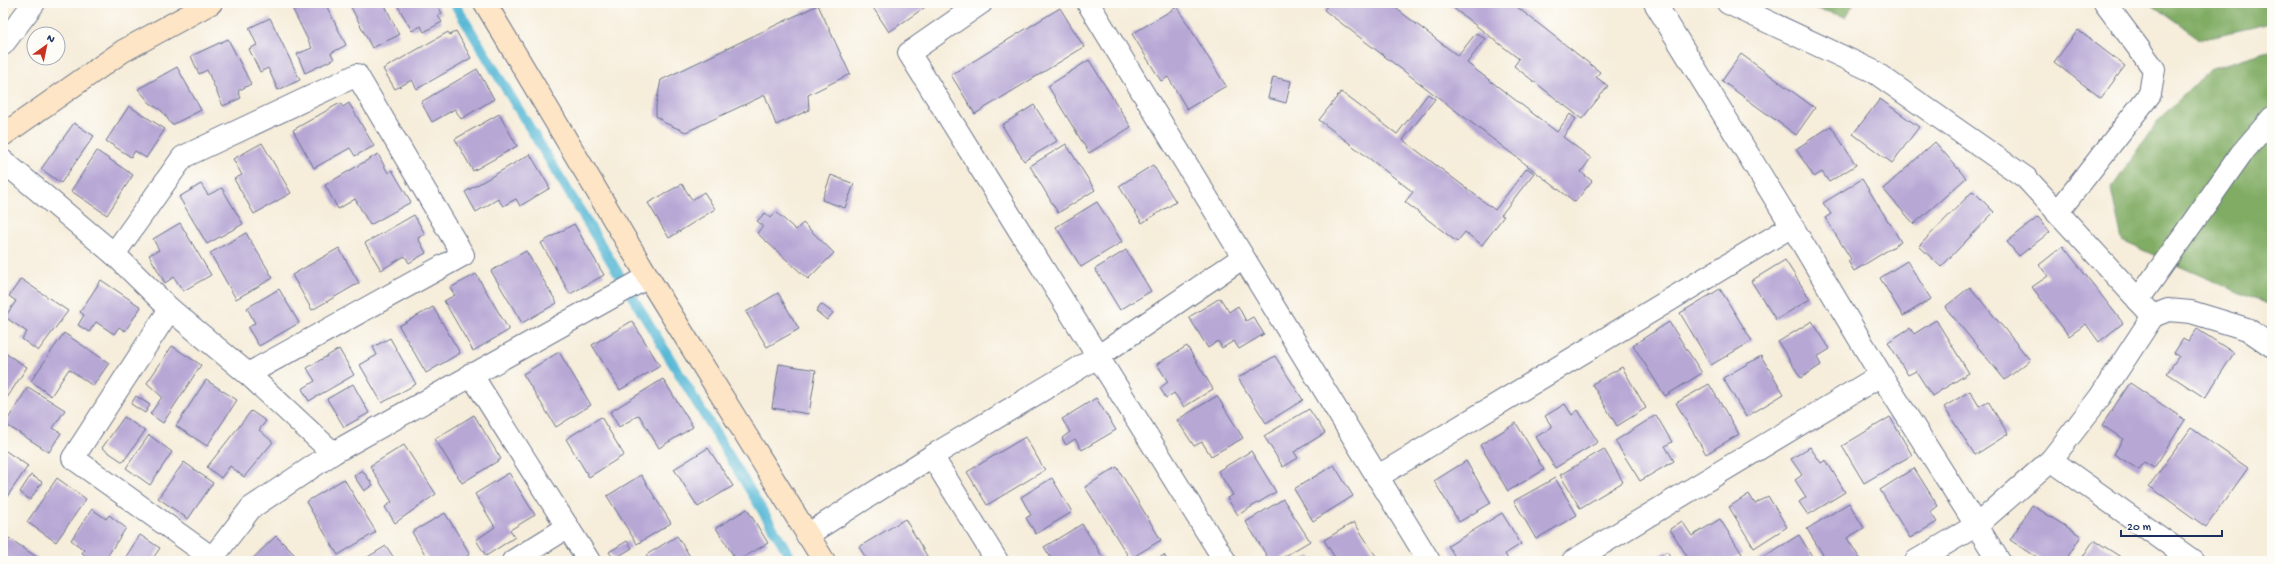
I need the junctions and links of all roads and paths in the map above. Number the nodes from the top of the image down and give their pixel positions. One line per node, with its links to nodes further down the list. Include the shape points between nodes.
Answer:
1 (34, 3): 9 (street)
2 (211, 3): 11 (street, via 123,51)
3 (484, 3): 17 (street)
4 (981, 3): 22 (street, via 909,53)
5 (1088, 3): 16 (street)
6 (1654, 3): 14 (street)
7 (1728, 3): 13 (street, via 1873,71 2026,178)
8 (2105, 3): 13 (street, via 2154,69 2150,94)
9 (3, 44)
10 (2272, 118): 18 (street, via 2241,154)
11 (3, 135)
12 (3, 161): 15 (street)
13 (2057, 212): 18 (street)
14 (1792, 226): 25 (street); 29 (street)
15 (114, 254): 19 (street); 23 (street, via 183,157 357,75 463,254)
16 (1242, 258): 22 (street); 29 (street)
17 (644, 279): 24 (street); 32 (street)
18 (2138, 300): 20 (street)
19 (170, 309): 23 (street); 33 (street, via 73,458)
20 (2153, 316): 21 (street, via 2168,310 2192,312 2247,329); 28 (street, via 2100,397)
21 (2272, 346)
22 (1099, 356): 27 (street); 38 (street)
23 (248, 374): 26 (street)
24 (471, 374): 26 (street); 31 (street)
25 (1881, 375): 30 (street); 40 (street)
26 (333, 453): 33 (street, via 252,508)
27 (932, 456): 32 (street); 37 (street)
28 (2051, 460): 30 (street); 43 (street)
29 (1377, 477): 39 (street)
30 (1977, 525): 41 (street); 42 (street)
31 (568, 527): 34 (street); 35 (street)
32 (807, 535): 36 (street)
33 (211, 559)
34 (513, 561)
35 (589, 561)
36 (824, 561)
37 (997, 561)
38 (1225, 561)
39 (1429, 561)
40 (1573, 561)
41 (1916, 561)
42 (1999, 561)
43 (2193, 561)

